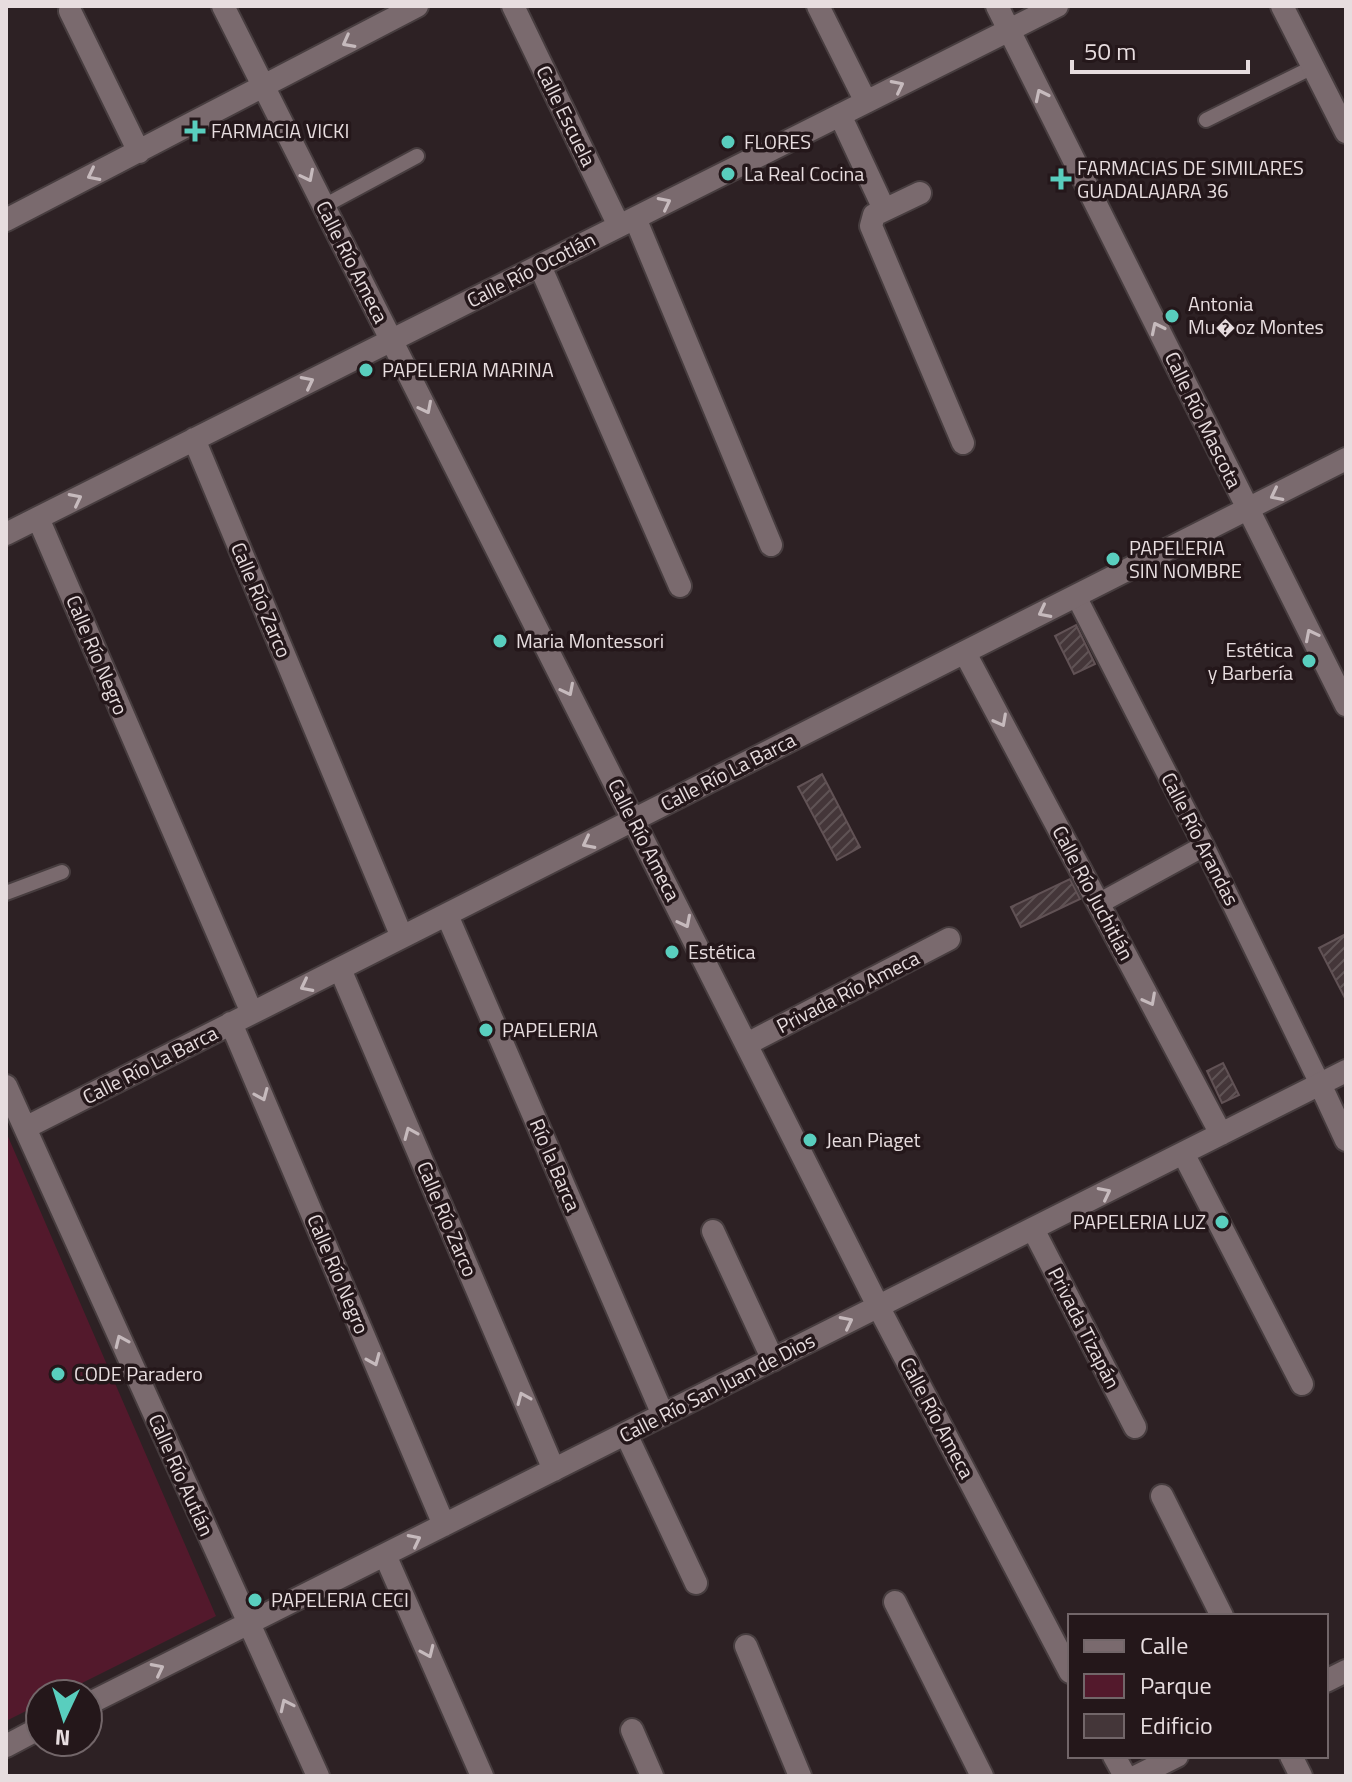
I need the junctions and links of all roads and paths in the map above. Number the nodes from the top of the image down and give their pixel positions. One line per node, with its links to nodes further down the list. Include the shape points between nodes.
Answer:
1 (223, 6): 11 (street, Calle Río Ameca)
2 (417, 6): 11 (street, one-way to 11)
3 (513, 6): 22 (street, Calle Escuela)
4 (818, 6): 12 (street)
5 (997, 6): 9 (street, Calle Río Mascota)
6 (1057, 6): 9 (street, Calle Río Ocotlán)
7 (1282, 6): 10 (street)
8 (70, 11): 16 (street)
9 (1009, 30): 12 (street, Calle Río Ocotlán, one-way to 9); 28 (street, Calle Río Mascota, one-way to 9)
10 (1313, 67): 14 (lane); 15 (street)
11 (264, 87): 16 (street); 19 (street, Calle Río Ameca, one-way to 19)
12 (866, 102): 13 (street, Calle Río Ocotlán)
13 (840, 115): 20 (street); 22 (street, Calle Río Ocotlán, one-way to 13)
14 (1206, 120)
15 (1346, 132)
16 (139, 152): 21 (street, one-way to 21)
17 (417, 156): 19 (lane)
18 (920, 193): 20 (street)
19 (324, 206): 24 (street, Calle Río Ameca)
20 (884, 209): 26 (street, via 874,215 871,231)
21 (6, 220)
22 (627, 222): 23 (street, Calle Río Ocotlán); 31 (street, Calle Escuela)
23 (540, 266): 24 (street, Calle Río Ocotlán); 32 (street)
24 (392, 340): 25 (street, Calle Río Ocotlán, one-way to 24); 36 (street, Calle Río Ameca, one-way to 36)
25 (194, 439): 29 (street, Calle Río Ocotlán, one-way to 25); 42 (street, Calle Río Zarco)
26 (963, 443)
27 (1346, 459): 28 (street, Calle Río La Barca, one-way to 28)
28 (1247, 509): 33 (street, Calle Río La Barca); 35 (street, Calle Río Mascota, one-way to 28)
29 (38, 518): 30 (street, Calle Río Ocotlán); 45 (street, Calle Río Negro)
30 (6, 534)
31 (771, 545)
32 (680, 586)
33 (1076, 596): 34 (street, Calle Río La Barca, one-way to 34); 37 (street, Calle Río Arandas)
34 (965, 653): 36 (street, Calle Río La Barca); 40 (street, Calle Río Juchitlán, one-way to 40)
35 (1346, 705)
36 (634, 820): 41 (street, Calle Río La Barca, one-way to 41); 47 (street, Calle Río Ameca, one-way to 47)
37 (1204, 846): 40 (street); 49 (street, Calle Río Arandas)
38 (62, 872): 39 (lane)
39 (6, 893)
40 (1098, 904): 52 (street, Calle Río Juchitlán, one-way to 52)
41 (447, 915): 42 (street, Calle Río La Barca); 60 (street, Río la Barca)
42 (402, 937): 44 (street, Calle Río La Barca)
43 (949, 939): 47 (street, Privada Río Ameca)
44 (340, 969): 45 (street, Calle Río La Barca, one-way to 45); 63 (street, Calle Río Zarco, one-way to 44)
45 (252, 1013): 46 (street, Calle Río La Barca)
46 (231, 1023): 51 (street, Calle Río La Barca); 65 (street, Calle Río Negro, one-way to 65)
47 (747, 1044): 57 (street, Calle Río Ameca)
48 (1346, 1071): 49 (street, Calle Río San Juan de Dios)
49 (1320, 1084): 52 (street, Calle Río San Juan de Dios); 53 (street)
50 (6, 1086): 51 (street, Calle Río Autlán)
51 (25, 1128): 70 (street, Calle Río Autlán, one-way to 51)
52 (1221, 1134): 54 (street, Calle Río San Juan de Dios)
53 (1346, 1140)
54 (1183, 1153): 55 (street, Calle Río San Juan de Dios, one-way to 54); 59 (street)
55 (1033, 1229): 57 (street, Calle Río San Juan de Dios); 61 (street, Privada Tizapán)
56 (713, 1231): 58 (street)
57 (878, 1306): 58 (street, Calle Río San Juan de Dios, one-way to 57); 72 (street, Calle Río Ameca)
58 (773, 1360): 60 (street, Calle Río San Juan de Dios)
59 (1302, 1384)
60 (663, 1415): 62 (street, Calle Río San Juan de Dios)
61 (1135, 1427)
62 (626, 1434): 63 (street, Calle Río San Juan de Dios); 67 (street)
63 (554, 1470): 65 (street, Calle Río San Juan de Dios)
64 (1162, 1496): 69 (street)
65 (444, 1525): 66 (street, Calle Río San Juan de Dios, one-way to 65)
66 (385, 1555): 70 (street, Calle Río San Juan de Dios); 83 (street, one-way to 83)
67 (696, 1583)
68 (895, 1602): 86 (street)
69 (1221, 1614)
70 (249, 1623): 75 (street, Calle Río San Juan de Dios, one-way to 70); 82 (street, Calle Río Autlán, one-way to 70)
71 (746, 1646): 85 (street)
72 (1068, 1668)
73 (1346, 1671): 74 (street)
74 (1328, 1680)
75 (104, 1696)
76 (632, 1730): 84 (street)
77 (24, 1736): 78 (street)
78 (6, 1746)
79 (1115, 1758): 87 (street)
80 (1173, 1758): 88 (street)
81 (1292, 1758): 89 (street)
82 (318, 1776)
83 (482, 1776)
84 (652, 1776)
85 (800, 1776)
86 (982, 1776)
87 (1125, 1776)
88 (1137, 1776)
89 (1301, 1776)

